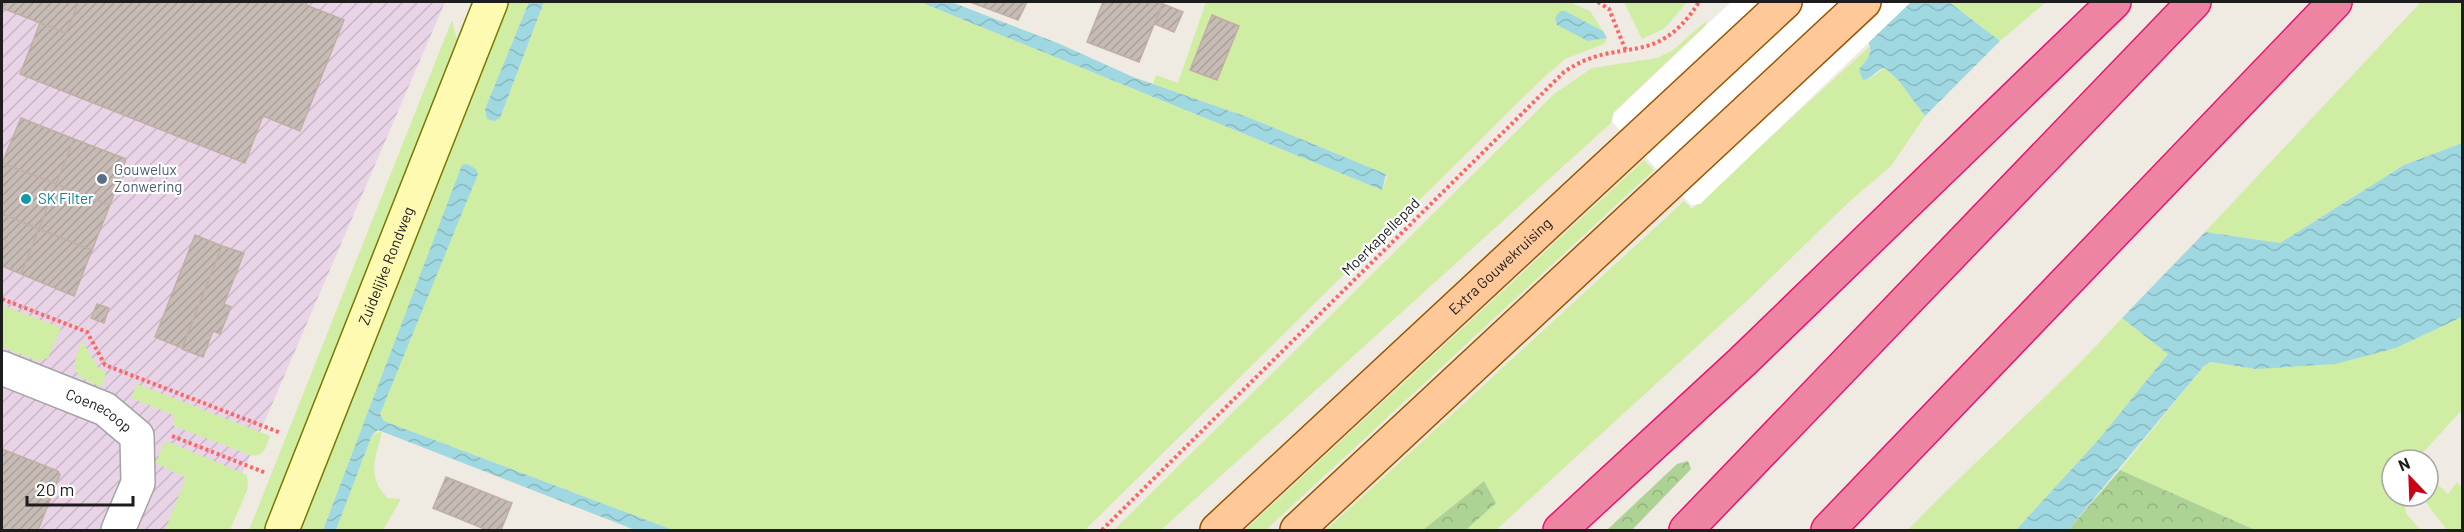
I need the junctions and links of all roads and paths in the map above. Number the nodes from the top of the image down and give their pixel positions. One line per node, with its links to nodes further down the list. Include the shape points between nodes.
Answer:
1 (490, 2): 16 (main road, Zuidelijke Rondweg)
2 (1598, 2): 9 (path, via 1609,9)
3 (1699, 2): 9 (path, Moerkapellepad, via 1667,39)
4 (1785, 2): 18 (main road, Extra Gouwekruising)
5 (1864, 2): 19 (main road)
6 (2114, 2): 20 (highway, via 1776,330)
7 (2194, 2): 21 (highway)
8 (2335, 2): 22 (highway)
9 (1626, 51): 17 (path, Moerkapellepad, via 1586,58 1564,72)
10 (2, 299): 12 (path, via 87,332 105,365)
11 (2, 368): 13 (street, Coenecoop, via 105,409)
12 (281, 434)
13 (137, 436): 14 (path, via 170,435); 15 (street, Coenecoop, via 138,483)
14 (266, 473)
15 (118, 531)
16 (282, 531)
17 (1102, 531)
18 (1217, 531)
19 (1297, 531)
20 (1560, 531)
21 (1686, 531)
22 (1828, 531)

